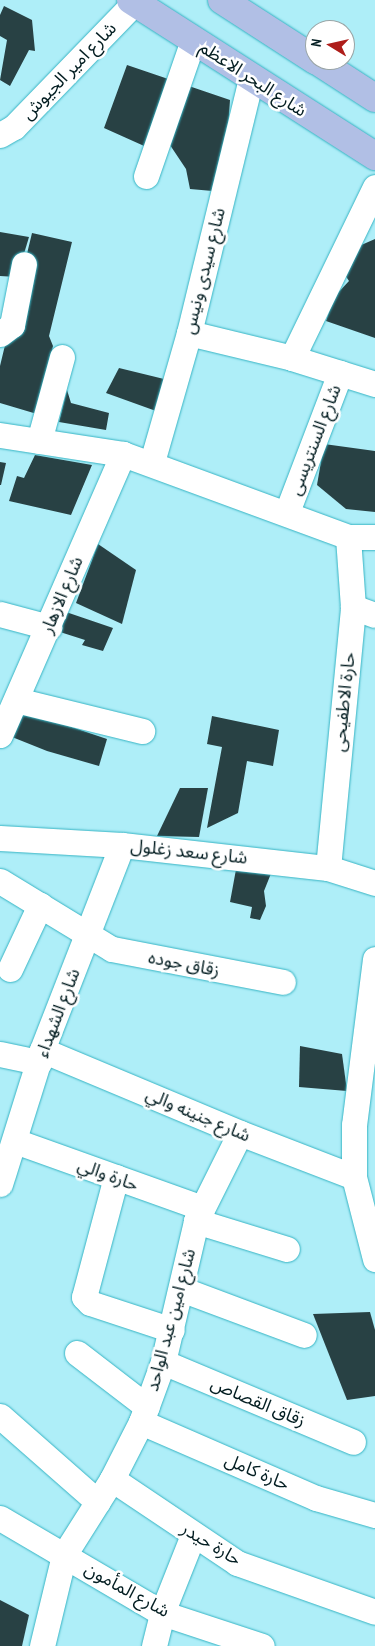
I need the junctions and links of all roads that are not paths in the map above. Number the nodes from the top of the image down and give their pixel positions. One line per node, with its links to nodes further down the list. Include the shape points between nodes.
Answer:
1 (222, 0): 4 (main road)
2 (133, 1): 3 (main road, شارع البحر الاعظم); 8 (street, شارع امير الجيوش, via 14,127)
3 (193, 40): 6 (main road, شارع البحر الاعظم); 10 (street)
4 (305, 54)
5 (331, 70): 7 (main road)
6 (252, 78): 9 (main road, شارع البحر الاعظم); 13 (street, شارع سيدى ونيس)
7 (375, 98)
8 (0, 135)
9 (375, 156)
10 (146, 176)
11 (375, 187): 16 (street)
12 (24, 264): 14 (street, via 12,325)
13 (189, 333): 16 (street, شارع السنتريسى); 22 (street, شارع سيدى ونيس)
14 (0, 334)
15 (62, 357): 20 (street)
16 (292, 358): 17 (street, شارع السنتريسى)
17 (340, 373): 18 (street); 23 (street, شارع السنتريسى)
18 (375, 384)
19 (0, 435): 20 (street)
20 (39, 441): 21 (street)
21 (123, 454): 22 (street); 28 (street, شارع الازهار)
22 (152, 462): 23 (street)
23 (287, 512): 24 (street)
24 (348, 537): 25 (street); 26 (street, حارة الاطفيحى)
25 (375, 537)
26 (364, 611): 34 (street, حارة الاطفيحى)
27 (0, 614): 28 (street)
28 (49, 627): 29 (street, شارع الازهار)
29 (16, 700): 30 (street); 31 (street, شارع الازهار)
30 (142, 731)
31 (0, 735)
32 (0, 838): 33 (street, شارع سعد زغلول)
33 (122, 845): 34 (street, شارع سعد زغلول); 38 (street, شارع الشهداء)
34 (328, 868): 36 (street, شارع سعد زغلول)
35 (0, 881): 37 (street, زقاق جوده)
36 (375, 884)
37 (40, 905): 38 (street, زقاق جوده); 40 (street)
38 (89, 934): 41 (street, زقاق جوده, via 112,949 126,953); 44 (street, شارع الشهداء)
39 (375, 959): 42 (street)
40 (10, 969)
41 (284, 982)
42 (373, 986): 45 (street)
43 (0, 1054): 44 (street, شارع جنينه والي)
44 (41, 1056): 46 (street, شارع جنينه والي); 47 (street, شارع الشهداء)
45 (364, 1127): 50 (street)
46 (240, 1133): 50 (street, شارع جنينه والي); 51 (street, شارع امين عبد الواحد)
47 (8, 1149): 48 (street, حارة والي); 49 (street, شارع الشهداء)
48 (116, 1177): 51 (street, حارة والي); 55 (street, via 84,1292 90,1303)
49 (0, 1184)
50 (362, 1190): 53 (street)
51 (199, 1215): 52 (street, حارة والي); 54 (street, شارع امين عبد الواحد)
52 (287, 1249)
53 (375, 1260)
54 (181, 1289): 55 (street, شارع امين عبد الواحد); 56 (street)
55 (172, 1330): 58 (street, شارع امين عبد الواحد)
56 (304, 1334)
57 (77, 1352): 59 (street, حارة كامل)
58 (163, 1362): 59 (street, شارع امين عبد الواحد); 61 (street, زقاق القصاص)
59 (144, 1414): 62 (street, شارع امين عبد الواحد); 64 (street, حارة كامل, via 316,1498)
60 (0, 1416): 63 (street)
61 (353, 1442)
62 (112, 1479): 63 (street, شارع امين عبد الواحد); 66 (street, حارة حيدر)
63 (98, 1502): 67 (street, شارع امين عبد الواحد)
64 (375, 1515)
65 (0, 1518): 67 (street, شارع المأمون)
66 (193, 1535): 68 (street, حارة حيدر, via 237,1563); 69 (street)
67 (64, 1555): 69 (street, شارع المأمون); 70 (street, شارع امين عبد الواحد)
68 (375, 1612)
69 (162, 1613): 71 (street); 72 (street, شارع المأمون)
70 (42, 1646)
71 (154, 1646)
72 (262, 1646)

